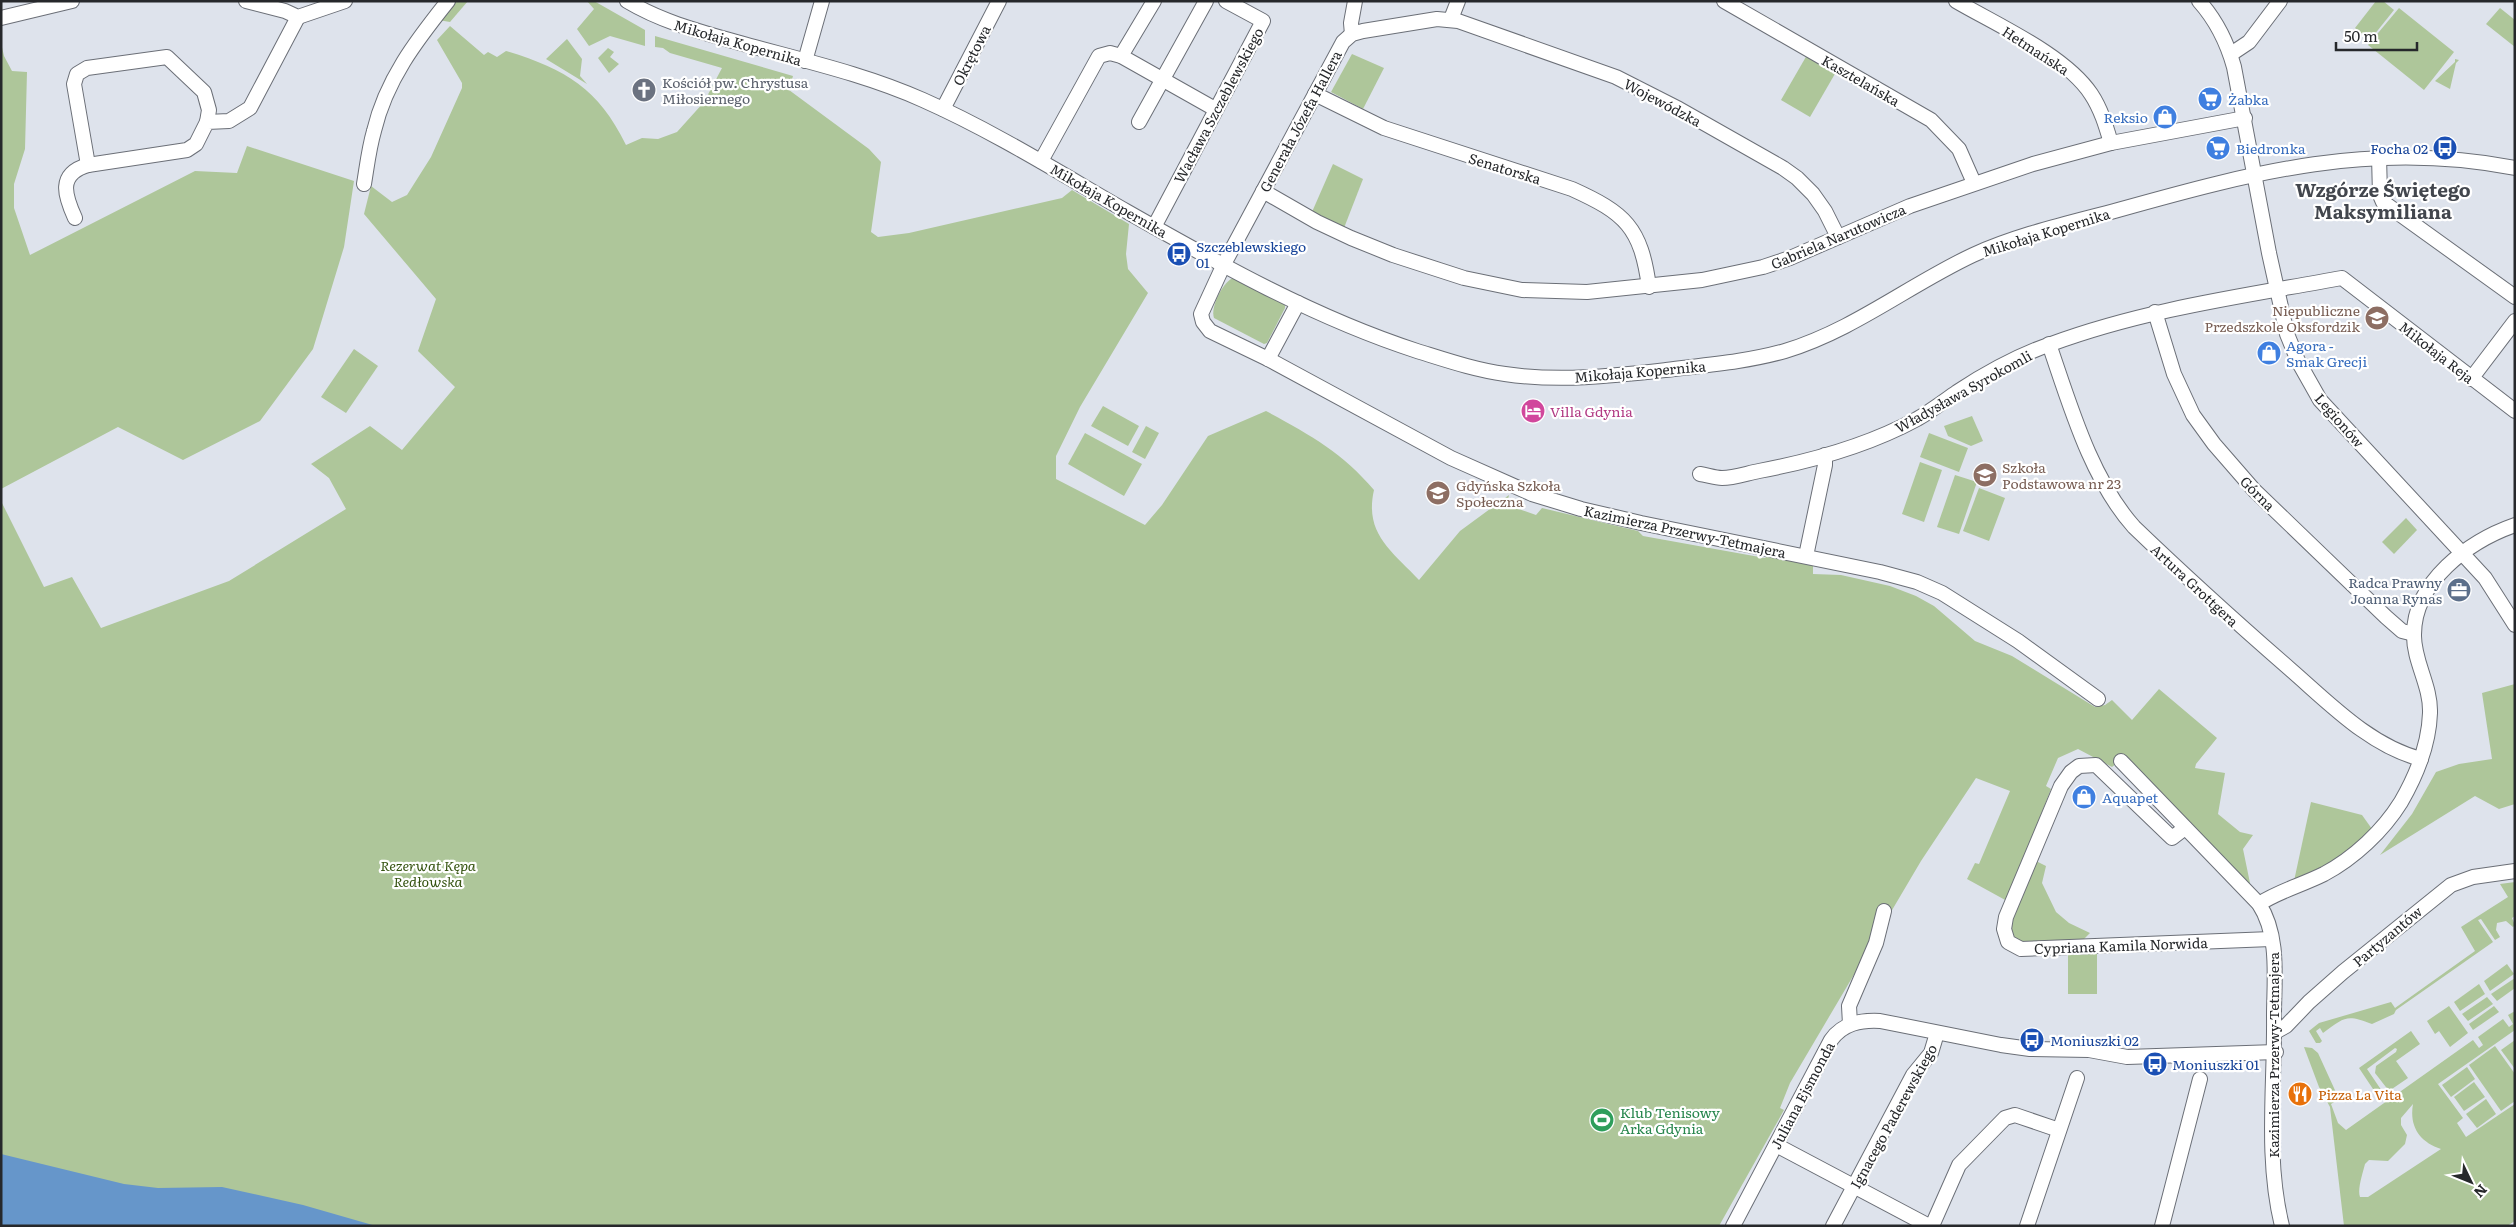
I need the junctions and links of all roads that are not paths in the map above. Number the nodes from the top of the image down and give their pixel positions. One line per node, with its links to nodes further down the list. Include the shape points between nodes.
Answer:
1 (72, 1): 18 (street)
2 (246, 1): 17 (street)
3 (345, 1): 17 (street)
4 (448, 1): 38 (street, via 410,51 387,92 374,131)
5 (627, 1): 23 (street, Mikołaja Kopernika, via 669,22)
6 (822, 1): 23 (street)
7 (999, 1): 26 (street, Okrętowa)
8 (1154, 1): 22 (street)
9 (1206, 1): 24 (street)
10 (1226, 1): 27 (street, Wacława Szczeblewskiego, via 1263,21)
11 (1355, 1): 20 (street)
12 (1458, 1): 19 (street)
13 (1724, 1): 37 (street, Kasztelańska, via 1931,120 1959,149)
14 (1956, 1): 31 (street, Hetmańska, via 2043,51 2072,72 2097,104)
15 (2199, 1): 21 (street, Legionów, via 2215,22)
16 (2280, 1): 21 (street, via 2249,42)
17 (298, 17): 29 (street, via 250,108 228,121)
18 (1, 18)
19 (1451, 19): 20 (street); 42 (street, Wojewódzka, via 1616,77 1679,109 1797,178 1825,211)
20 (1352, 34): 25 (street, Generała Józefa Hallera, via 1343,42)
21 (2231, 54): 28 (street, Legionów)
22 (1121, 56): 24 (street); 33 (street, via 1110,53 1099,56)
23 (805, 61): 26 (street, Mikołaja Kopernika, via 879,82)
24 (1162, 81): 27 (street); 30 (street)
25 (1315, 94): 39 (street, Generała Józefa Hallera); 44 (street, Senatorska, via 1384,128 1572,188 1592,198 1623,218 1633,229)
26 (943, 109): 33 (street, Mikołaja Kopernika)
27 (1215, 110): 41 (street, Wacława Szczeblewskiego)
28 (2244, 118): 31 (street, Gabriela Narutowicza); 36 (street, Legionów)
29 (207, 122): 34 (street, via 196,144 186,150); 34 (street, via 209,110 204,92 167,58 86,68 77,74 74,84)
30 (1139, 122)
31 (2111, 143): 37 (street, Gabriela Narutowicza)
32 (2379, 156): 35 (street, Mikołaja Kopernika, via 2446,157); 36 (street, Mikołaja Kopernika); 46 (street, via 2383,202)
33 (1040, 161): 41 (street, Mikołaja Kopernika)
34 (88, 165): 40 (street, via 71,175 65,190)
35 (2515, 168)
36 (2255, 175): 45 (street, Legionów); 47 (street, Mikołaja Kopernika, via 1994,246 1965,259 1846,327 1784,351 1744,360 1584,378 1504,374 1376,338)
37 (1974, 183): 42 (street, Gabriela Narutowicza)
38 (364, 184)
39 (1263, 191): 43 (street, Generała Józefa Hallera); 44 (street, Gabriela Narutowicza, via 1351,238 1464,278 1522,290 1555,292)
40 (75, 218)
41 (1154, 227): 43 (street, Mikołaja Kopernika)
42 (1838, 237): 44 (street, Gabriela Narutowicza, via 1763,267 1732,275)
43 (1224, 264): 47 (street, Mikołaja Kopernika); 51 (street, Kazimierza Przerwy-Tetmajera, via 1200,314 1203,322 1210,331)
44 (1649, 287)
45 (2277, 289): 48 (street, Władysława Syrokomli); 52 (street, Mikołaja Reja, via 2342,278); 57 (street, Legionów, via 2292,348 2320,400)
46 (2515, 297)
47 (1298, 303): 51 (street)
48 (2156, 312): 50 (street, Władysława Syrokomli); 60 (street, Górna, via 2174,374 2193,415 2214,444 2254,490 2386,617 2402,631)
49 (2515, 321): 52 (street)
50 (2049, 344): 54 (street, Władysława Syrokomli, via 2000,368 1900,428); 62 (street, Artura Grottgera, via 2099,475 2127,520 2223,612 2330,704 2379,741)
51 (1268, 359): 58 (street, Kazimierza Przerwy-Tetmajera, via 1451,458 1532,494 1581,509)
52 (2471, 379): 53 (street, Mikołaja Reja)
53 (2515, 411)
54 (1824, 455): 55 (street, Władysława Syrokomli, via 1728,477); 58 (street, via 1826,466)
55 (1700, 474)
56 (2515, 525): 57 (street, via 2477,543)
57 (2464, 553): 59 (street, Legionów); 60 (street, via 2429,587)
58 (1806, 556): 61 (street, Kazimierza Przerwy-Tetmajera, via 1880,572 1933,588 2018,641)
59 (2515, 624)
60 (2414, 634): 62 (street, via 2429,700 2428,735)
61 (2098, 699)
62 (2421, 759): 66 (street, via 2401,802 2361,848 2323,874)
63 (2121, 761): 64 (street, Kazimierza Przerwy-Tetmajera)
64 (2186, 828): 66 (street, Kazimierza Przerwy-Tetmajera); 68 (street, Cypriana Kamila Norwida, via 2172,838 2096,765 2088,764 2071,772 2060,786 2006,917 2004,929 2008,942 2020,949)
65 (2515, 871): 70 (street, Partyzantów, via 2473,877 2451,885)
66 (2259, 904): 68 (street, Kazimierza Przerwy-Tetmajera)
67 (1884, 911): 69 (street, via 1876,943 1849,1006)
68 (2272, 939): 70 (street, Kazimierza Przerwy-Tetmajera)
69 (1850, 1024): 71 (street, via 1863,1020 1880,1021); 76 (street, Juliana Ejsmonda, via 1831,1040)
70 (2275, 1032): 72 (street, Kazimierza Przerwy-Tetmajera)
71 (1937, 1033): 72 (street, via 2011,1046 2088,1050 2127,1057); 77 (street, Ignacego Paderewskiego, via 1931,1054 1913,1075)
72 (2276, 1052): 83 (street, Kazimierza Przerwy-Tetmajera, via 2272,1126 2274,1180)
73 (2077, 1078): 75 (street)
74 (2200, 1079): 82 (street)
75 (2058, 1130): 80 (street, via 2015,1115 2005,1118 1959,1165); 81 (street)
76 (1776, 1145): 77 (street); 78 (street, Juliana Ejsmonda)
77 (1853, 1186): 79 (street, Ignacego Paderewskiego); 80 (street)
78 (1733, 1226)
79 (1833, 1226)
80 (1930, 1226)
81 (2027, 1226)
82 (2162, 1226)
83 (2282, 1226)

